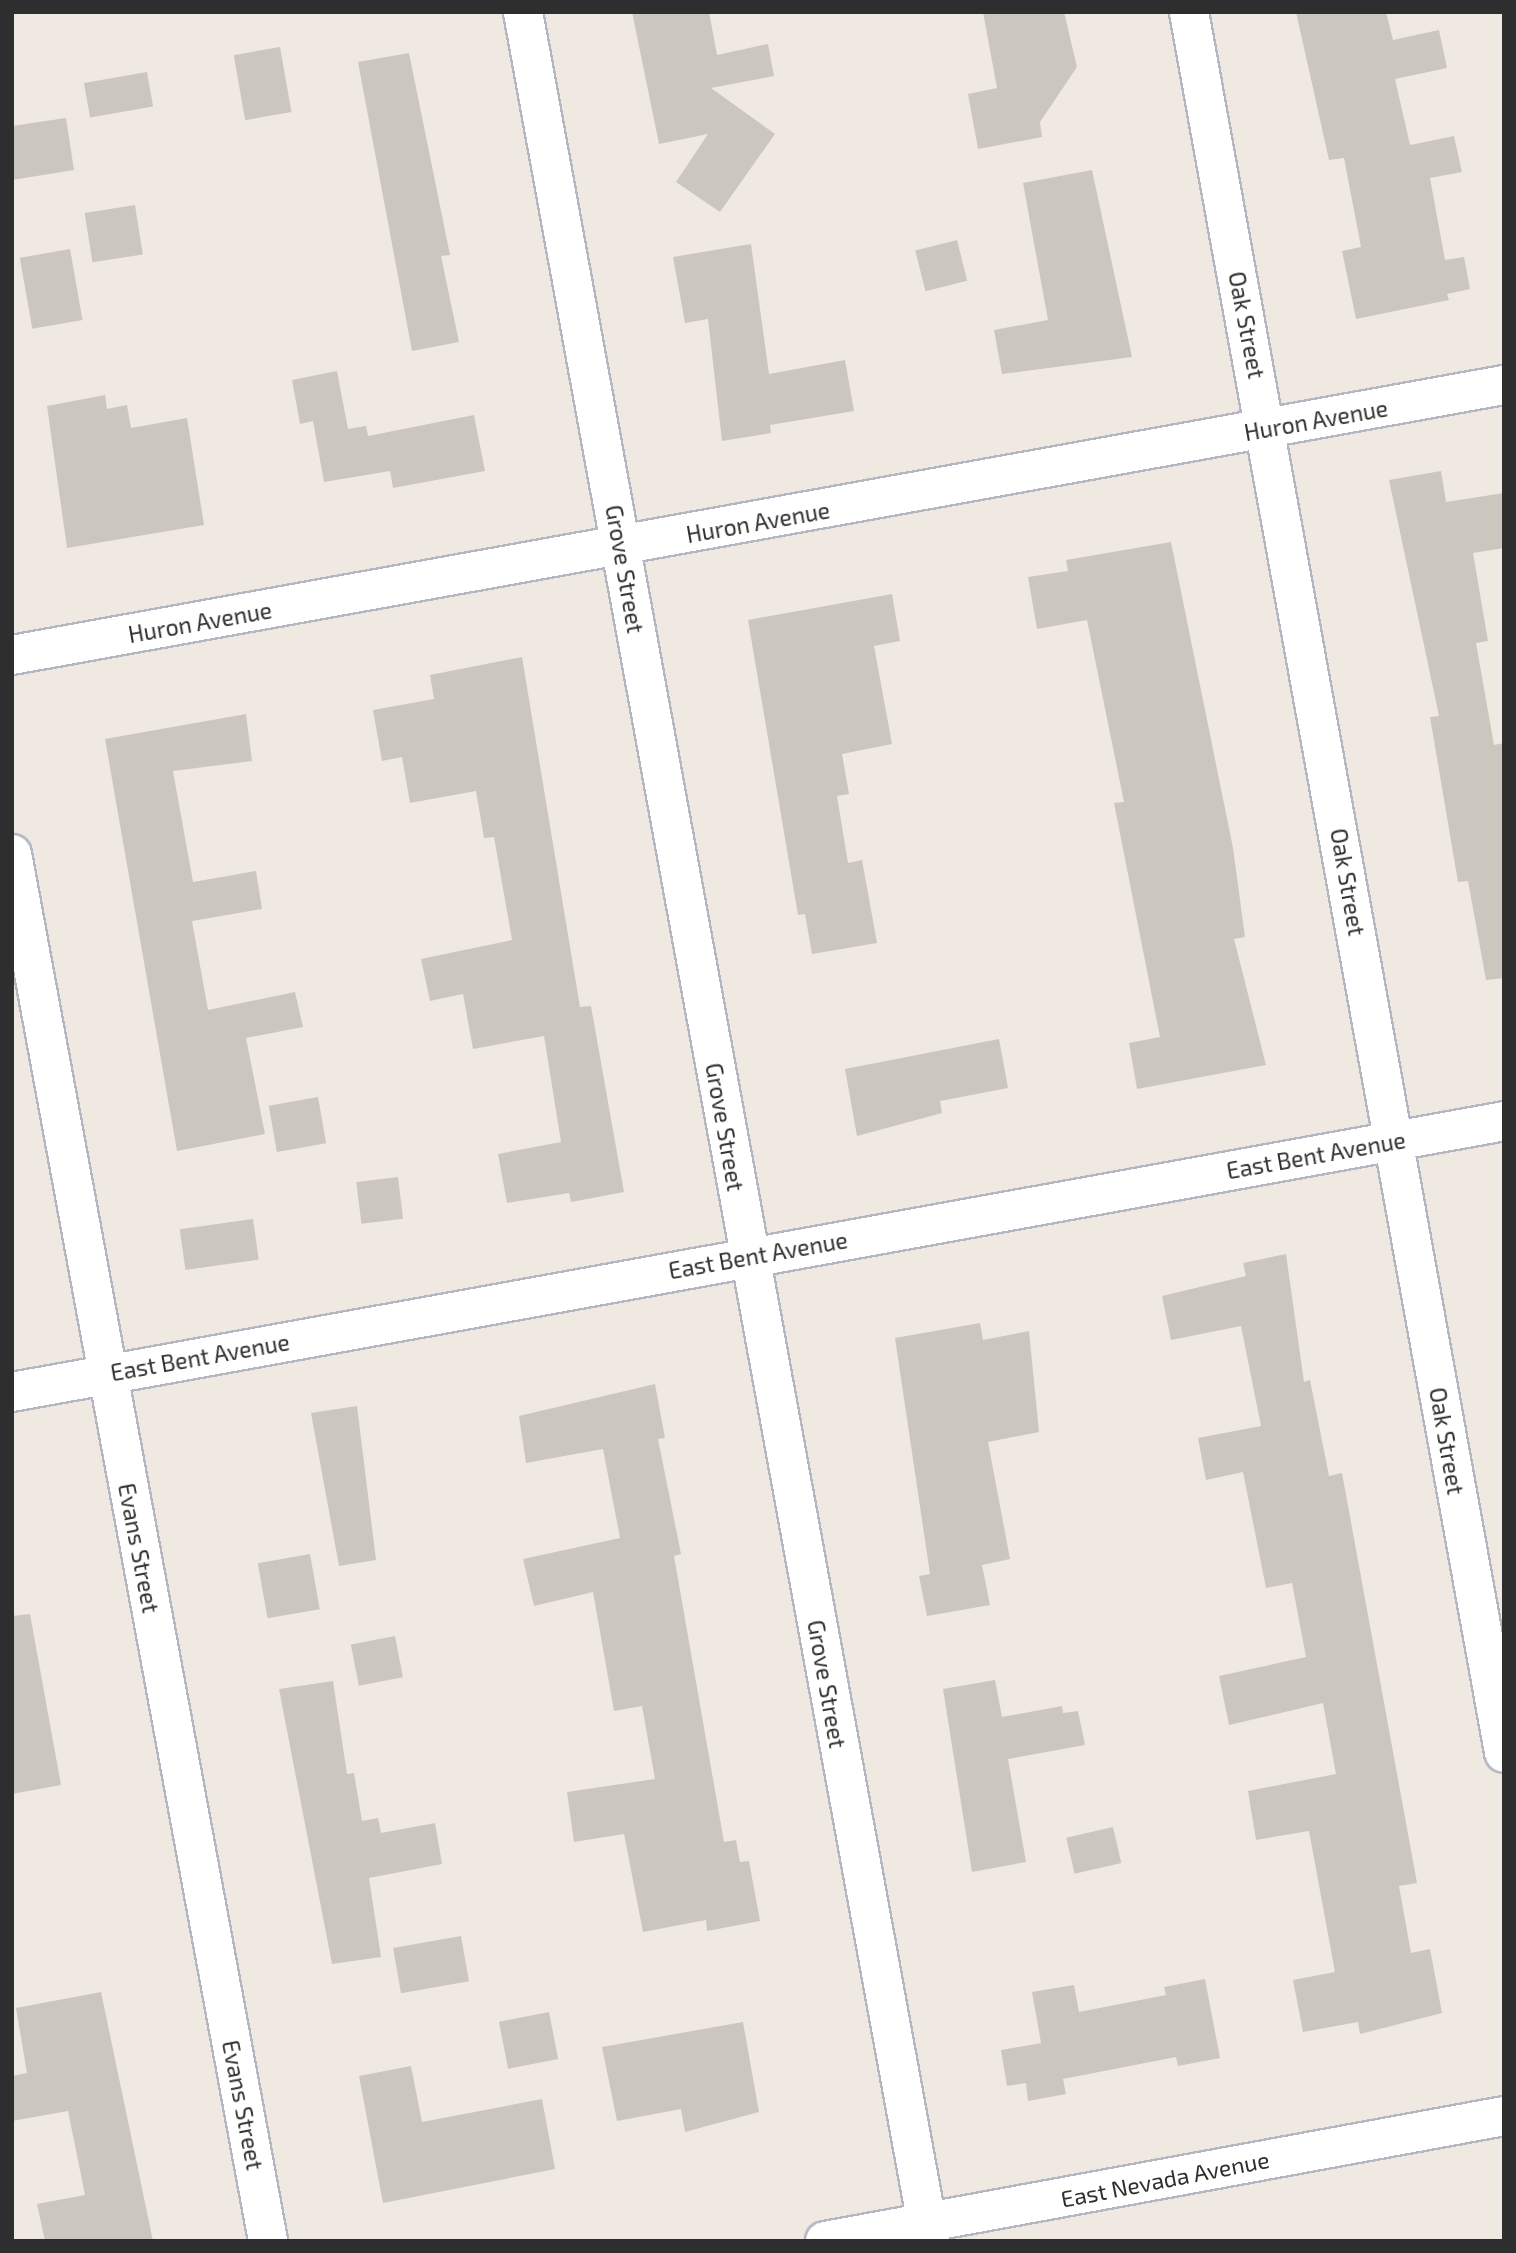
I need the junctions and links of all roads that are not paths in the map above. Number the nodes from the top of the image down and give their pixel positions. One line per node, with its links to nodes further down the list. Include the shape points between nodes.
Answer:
1 (523, 12): 5 (street, Grove Street)
2 (1189, 12): 4 (street, Oak Street)
3 (1504, 385): 4 (street, Huron Avenue)
4 (1266, 429): 5 (street, Huron Avenue); 9 (street, Oak Street)
5 (622, 547): 6 (street, Huron Avenue); 10 (street, Grove Street)
6 (12, 655)
7 (12, 854): 11 (street, Evans Street)
8 (1504, 1121): 9 (street, East Bent Avenue)
9 (1393, 1140): 10 (street, East Bent Avenue); 13 (street, Oak Street)
10 (749, 1257): 11 (street, East Bent Avenue); 15 (street, Grove Street)
11 (107, 1374): 12 (street, East Bent Avenue); 16 (street, Evans Street)
12 (12, 1392)
13 (1504, 1753)
14 (1504, 2116): 15 (street, East Nevada Avenue)
15 (928, 2232): 17 (street, East Nevada Avenue)
16 (268, 2241)
17 (825, 2241)

